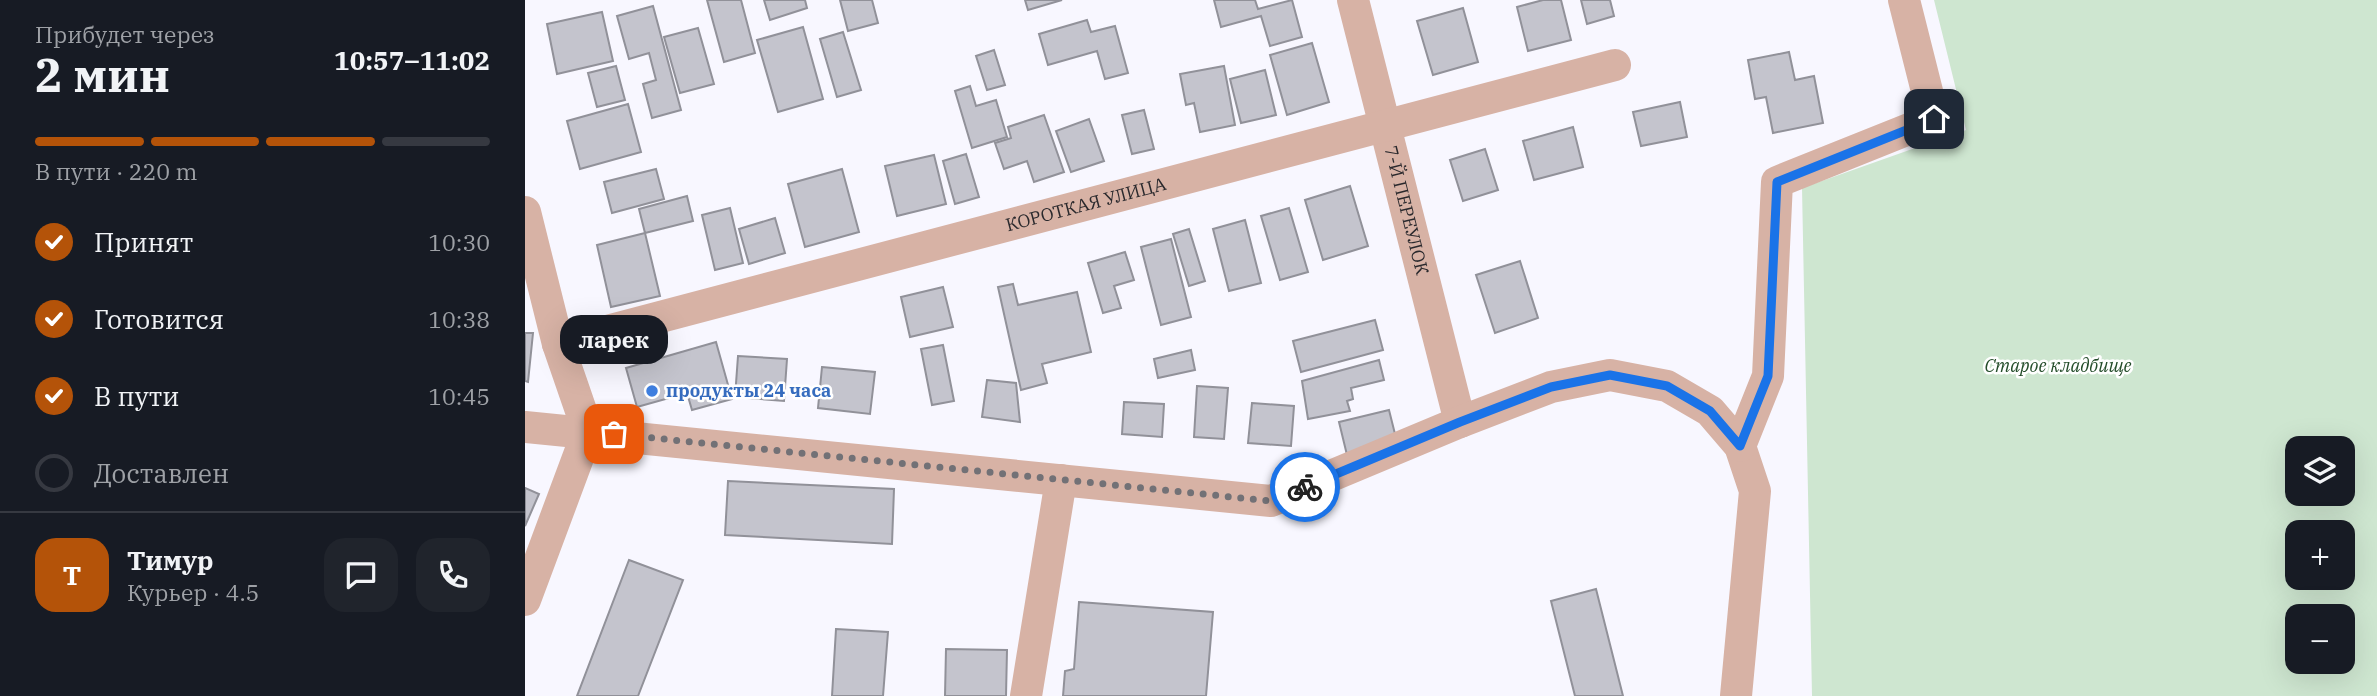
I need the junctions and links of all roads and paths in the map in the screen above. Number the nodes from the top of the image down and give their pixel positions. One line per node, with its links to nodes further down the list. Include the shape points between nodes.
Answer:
1 (1353, 0): 4 (street, 7-Й ПЕРЕУЛОК)
2 (1904, 0): 10 (street, via 1934,119 1777,182 1768,376)
3 (1615, 65): 4 (street, КОРОТКАЯ УЛИЦА)
4 (1385, 125): 6 (street, КОРОТКАЯ УЛИЦА); 7 (street, 7-Й ПЕРЕУЛОК)
5 (525, 212): 6 (street)
6 (558, 344): 9 (street)
7 (1460, 422): 10 (street, via 1551,387 1610,375 1667,386 1710,411); 11 (street, via 1271,501)
8 (525, 427): 9 (street)
9 (588, 431): 11 (street); 12 (street)
10 (1740, 446): 14 (street, via 1755,491)
11 (1061, 480): 13 (street)
12 (525, 600)
13 (1025, 696)
14 (1736, 696)

